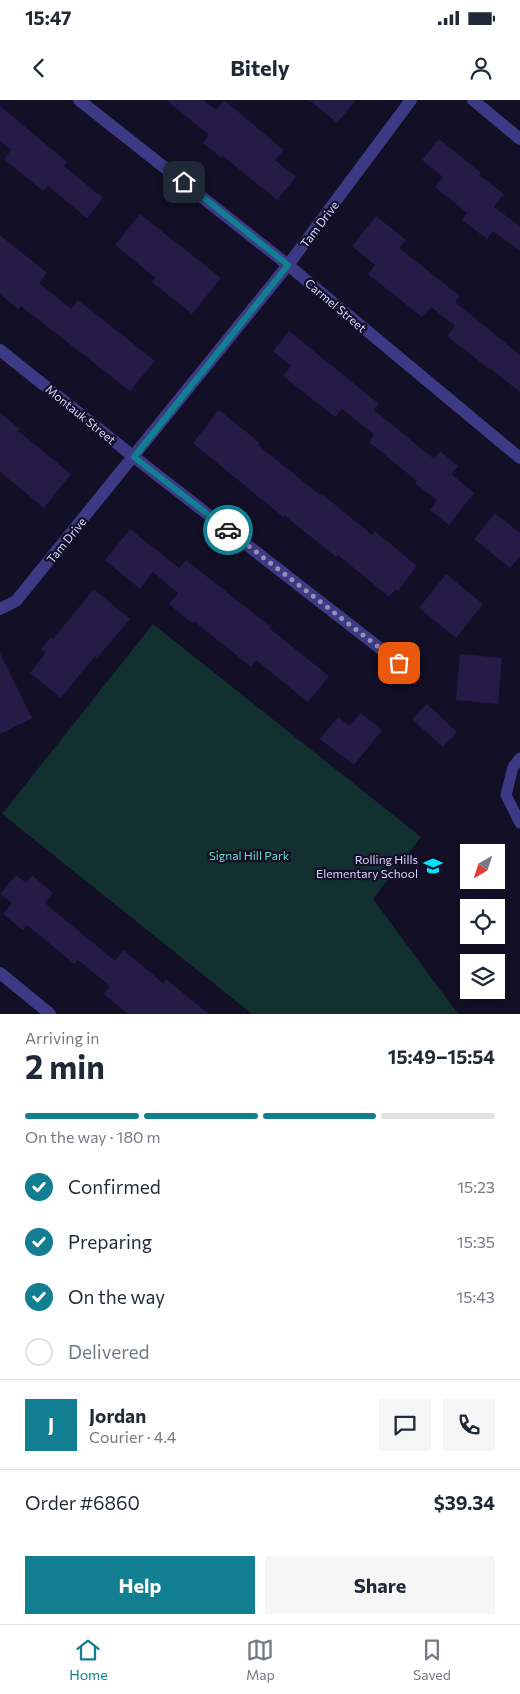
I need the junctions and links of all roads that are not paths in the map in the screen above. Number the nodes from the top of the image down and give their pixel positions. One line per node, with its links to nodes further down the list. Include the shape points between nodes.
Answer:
1 (79, 100): 5 (street, Carmel Street)
2 (411, 100): 5 (street, Tam Drive)
3 (473, 100): 4 (street)
4 (520, 139)
5 (288, 265): 7 (street, Tam Drive); 8 (street, Carmel Street)
6 (0, 350): 7 (street, Montauk Street)
7 (134, 457): 9 (street, Tam Drive, via 16,601); 10 (street, Montauk Street)
8 (520, 458)
9 (0, 609)
10 (399, 663)
11 (520, 758): 12 (lane, via 513,767 506,796)
12 (520, 823)
13 (0, 973): 14 (street)
14 (50, 1014)

